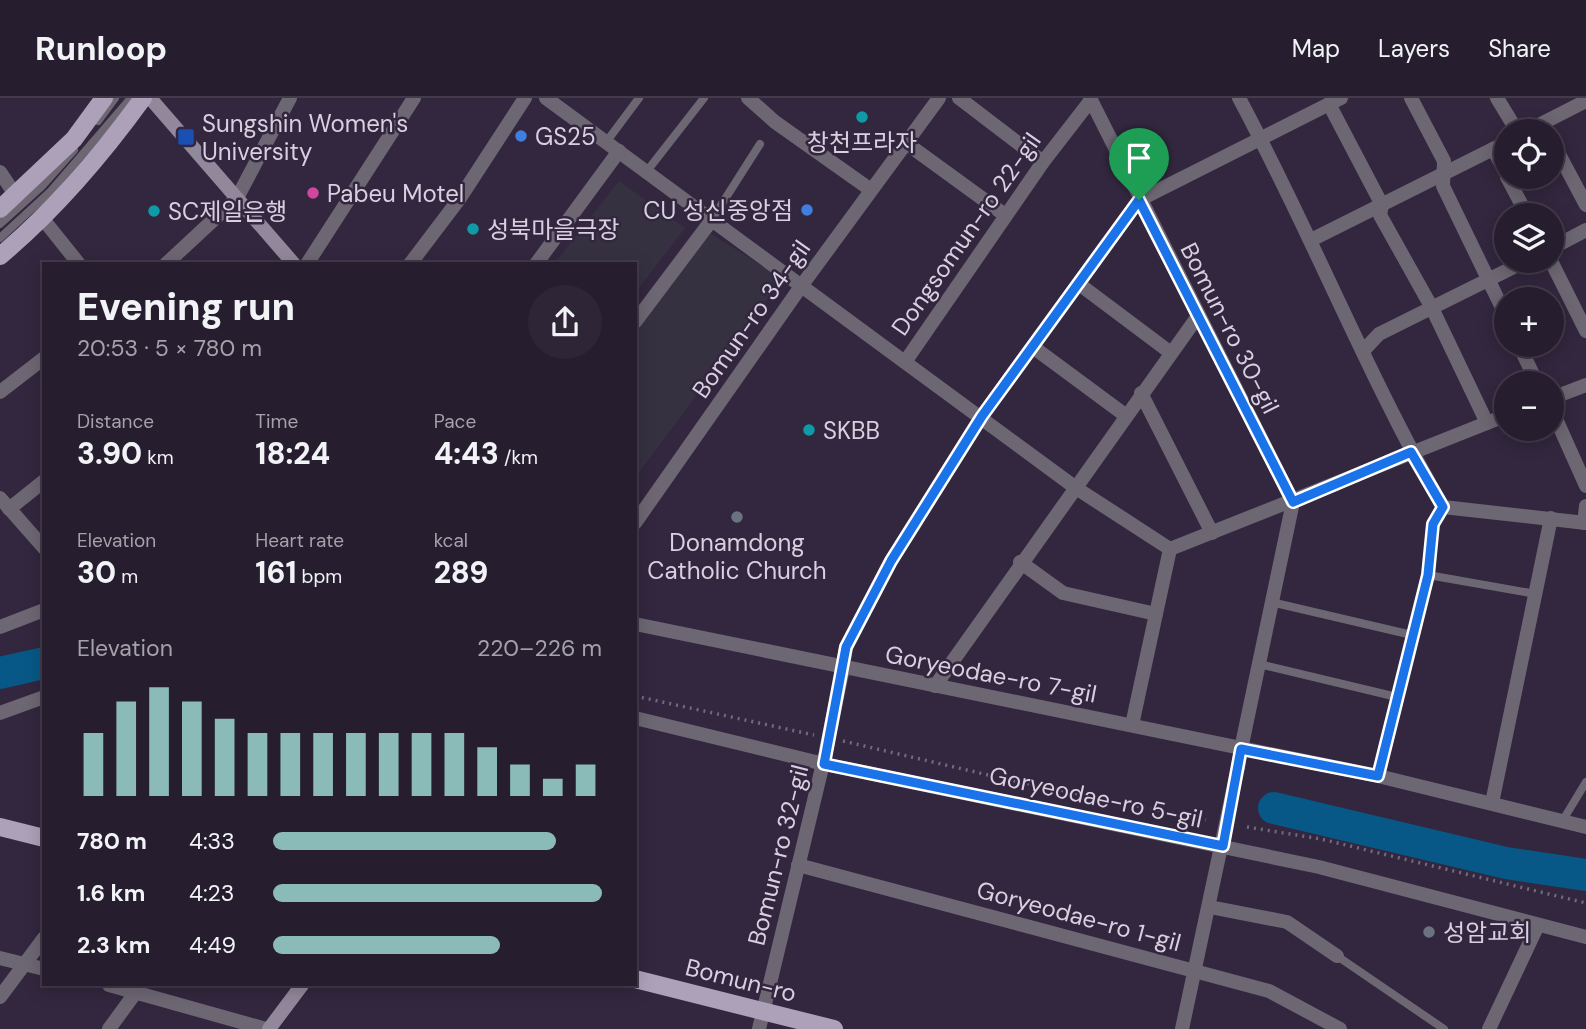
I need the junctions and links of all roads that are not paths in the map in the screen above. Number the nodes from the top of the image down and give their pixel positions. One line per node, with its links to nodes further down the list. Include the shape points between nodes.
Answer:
1 (104, 98): 35 (main road, via 74,139)
2 (116, 98): 44 (lane, via 42,186)
3 (131, 98): 46 (lane, via 50,192)
4 (143, 98): 42 (main road, via 102,154)
5 (150, 98): 36 (street)
6 (290, 98): 36 (street)
7 (414, 98): 55 (street)
8 (525, 98): 56 (street)
9 (546, 98): 23 (street, Dongsomun-ro 22-gil)
10 (639, 98): 23 (lane)
11 (704, 98): 31 (lane)
12 (748, 98): 34 (street)
13 (939, 98): 25 (street, Bomun-ro 34-gil)
14 (959, 98): 29 (street)
15 (1239, 98): 24 (street)
16 (1411, 98): 33 (street, via 1444,161)
17 (1497, 98): 21 (street)
18 (1090, 99): 29 (street, Dongsomun-ro 22-gil); 37 (street, Bomun-ro 30-gil)
19 (1335, 101): 24 (street); 38 (street)
20 (1586, 102): 22 (street)
21 (1510, 119)
22 (1558, 119)
23 (607, 141): 28 (street, Dongsomun-ro 22-gil)
24 (1262, 141): 37 (street); 47 (street)
25 (906, 143): 34 (street, Bomun-ro 34-gil); 41 (street)
26 (760, 144): 43 (lane)
27 (1493, 149): 33 (street)
28 (619, 151): 31 (street, Dongsomun-ro 22-gil); 57 (street)
29 (1043, 162): 41 (street, Dongsomun-ro 22-gil)
30 (1564, 164): 39 (street)
31 (647, 171): 43 (street, Dongsomun-ro 22-gil)
32 (0, 172): 35 (street)
33 (1442, 174): 38 (street); 60 (street, via 1443,186)
34 (871, 190): 62 (street, Bomun-ro 34-gil)
35 (16, 196): 40 (main road)
36 (237, 198): 49 (street); 52 (street)
37 (1139, 200): 61 (street); 65 (street, Bomun-ro 30-gil)
38 (1382, 205): 47 (street); 64 (street, via 1380,215)
39 (1586, 205)
40 (0, 209)
41 (1005, 215): 72 (street, Dongsomun-ro 22-gil)
42 (43, 219): 50 (main road); 51 (street)
43 (711, 221): 62 (street, Dongsomun-ro 22-gil); 66 (street)
44 (0, 225)
45 (1586, 230): 48 (street)
46 (0, 238)
47 (1311, 240): 69 (street)
48 (1564, 241)
49 (277, 244): 53 (street); 54 (street)
50 (0, 256)
51 (77, 262)
52 (168, 262)
53 (292, 262)
54 (300, 262)
55 (308, 262)
56 (412, 262)
57 (537, 262)
58 (1501, 273): 60 (street)
59 (1557, 273): 67 (street)
60 (1489, 279): 63 (street); 64 (street)
61 (1079, 284): 68 (street); 70 (street)
62 (802, 285): 72 (street, Dongsomun-ro 22-gil); 91 (street, Bomun-ro 34-gil)
63 (1494, 290)
64 (1432, 308): 69 (street, via 1379,334); 80 (street)
65 (1198, 316): 70 (street); 86 (street, Bomun-ro 30-gil)
66 (637, 318)
67 (1586, 331)
68 (1033, 346): 77 (street); 78 (street)
69 (1364, 350): 82 (street, via 1385,404)
70 (1171, 353): 75 (street)
71 (42, 360): 74 (street)
72 (905, 362): 78 (street, Dongsomun-ro 22-gil)
73 (1586, 385): 76 (street)
74 (0, 392)
75 (1141, 393): 77 (street); 93 (street)
76 (1564, 393)
77 (1125, 415): 85 (street)
78 (982, 416): 85 (street, Dongsomun-ro 22-gil); 106 (street, via 891,561 846,647)
79 (1494, 420): 80 (street)
80 (1487, 423): 82 (street)
81 (1564, 437): 84 (street)
82 (1411, 452): 86 (street); 89 (street)
83 (42, 482): 87 (street)
84 (1586, 486)
85 (1076, 488): 95 (street, Dongsomun-ro 22-gil); 96 (street)
86 (1293, 502): 93 (street); 99 (street)
87 (4, 503): 94 (street)
88 (1586, 506): 92 (street)
89 (1443, 507): 90 (street); 97 (lane, via 1433,524)
90 (1551, 519): 92 (street); 98 (street)
91 (637, 520)
92 (1585, 523)
93 (1213, 533): 95 (street)
94 (42, 546)
95 (1170, 549): 101 (street)
96 (1020, 562): 101 (street, via 1063,593); 107 (street)
97 (1428, 575): 98 (lane); 104 (lane)
98 (1536, 594): 117 (street)
99 (1271, 602): 104 (lane); 105 (street)
100 (42, 611): 103 (street)
101 (1156, 614): 112 (street)
102 (637, 624): 106 (street, Goryeodae-ro 7-gil)
103 (0, 627)
104 (1412, 635): 108 (lane)
105 (1259, 664): 108 (lane); 114 (street)
106 (842, 671): 107 (street, Goryeodae-ro 7-gil); 113 (street, Bomun-ro 32-gil, bridge)
107 (934, 686): 112 (street, Goryeodae-ro 7-gil)
108 (1396, 697): 115 (lane)
109 (42, 698): 110 (street)
110 (0, 713)
111 (637, 718): 113 (street, Goryeodae-ro 5-gil)
112 (1132, 726): 114 (street, Goryeodae-ro 7-gil)
113 (828, 748): 122 (street, Goryeodae-ro 5-gil); 123 (street, Bomun-ro 32-gil)
114 (1241, 749): 115 (street, Goryeodae-ro 7-gil); 122 (street)
115 (1378, 776): 117 (street, Goryeodae-ro 7-gil)
116 (1586, 782): 118 (lane)
117 (1492, 803): 118 (street, Goryeodae-ro 7-gil)
118 (1563, 820): 120 (street, Goryeodae-ro 7-gil)
119 (0, 827): 121 (main road)
120 (1586, 827)
121 (42, 838)
122 (1225, 840): 124 (street); 125 (street, Goryeodae-ro 5-gil)
123 (798, 865): 132 (street, Goryeodae-ro 1-gil); 138 (street, Bomun-ro 32-gil)
124 (1210, 907): 128 (street, via 1287,922); 132 (street)
125 (1538, 925): 126 (street, Goryeodae-ro 5-gil); 146 (street)
126 (1586, 937)
127 (42, 942): 130 (street)
128 (1337, 956): 145 (lane)
129 (0, 958): 130 (street)
130 (24, 964): 131 (street); 137 (street)
131 (42, 968)
132 (1196, 971): 143 (street); 144 (street, Goryeodae-ro 1-gil, via 1269,991)
133 (637, 979): 138 (main road, Bomun-ro)
134 (112, 986): 136 (street)
135 (301, 986): 140 (street)
136 (136, 992): 139 (street); 140 (street)
137 (0, 997)
138 (764, 1011): 141 (street, Bomun-ro 32-gil); 142 (main road, Bomun-ro)
139 (109, 1029)
140 (268, 1029)
141 (759, 1029)
142 (834, 1029)
143 (1182, 1029)
144 (1340, 1029)
145 (1444, 1029)
146 (1489, 1029)

